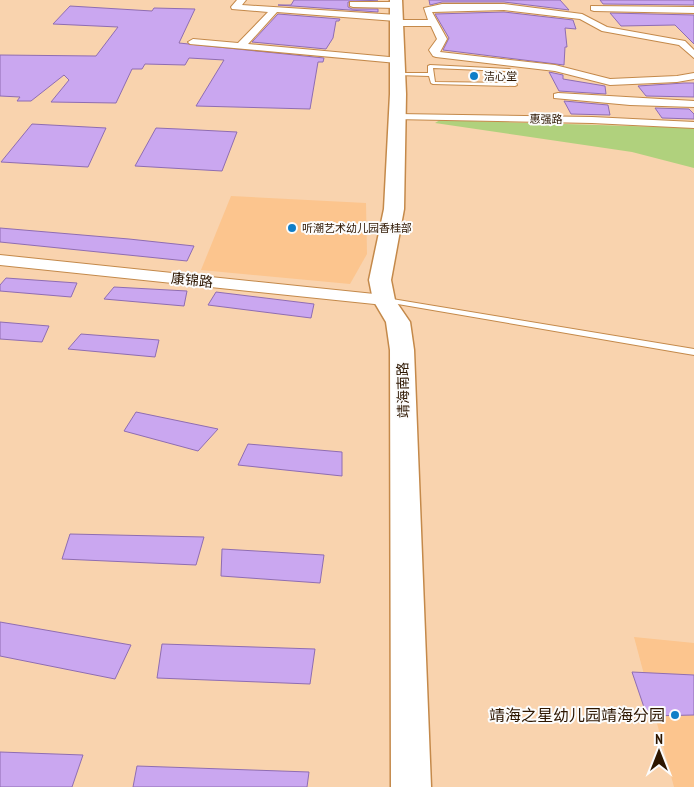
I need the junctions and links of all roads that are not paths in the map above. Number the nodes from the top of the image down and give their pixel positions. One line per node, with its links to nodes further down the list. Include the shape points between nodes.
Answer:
1 (242, 0): 3 (street, via 235,7)
2 (348, 3): 5 (street)
3 (275, 10): 5 (street); 9 (street)
4 (694, 10): 6 (street, via 583,8 579,13)
5 (397, 12): 7 (street); 11 (street, 靖海南路)
6 (582, 17): 7 (street, via 504,7 442,7 427,10); 10 (street, via 605,29 682,43)
7 (434, 23): 14 (street, via 442,39 434,50 436,54 556,68 610,82)
8 (193, 42): 9 (street)
9 (241, 46): 11 (street)
10 (694, 55)
11 (397, 67): 12 (lane); 19 (street, 靖海南路)
12 (432, 75): 12 (lane, via 433,83 515,85 509,70 430,66)
13 (694, 76): 14 (street)
14 (627, 81): 16 (street)
15 (558, 96): 16 (street)
16 (624, 102): 17 (street); 18 (street, via 616,108)
17 (694, 104)
18 (621, 121): 19 (street, 惠强路); 20 (street, 惠强路)
19 (397, 123): 22 (street, 靖海南路, via 394,210 380,280)
20 (694, 125)
21 (0, 260): 22 (street, 康锦路)
22 (384, 300): 23 (lane); 24 (street, 靖海南路, via 398,322 402,350)
23 (694, 352)
24 (411, 787)

